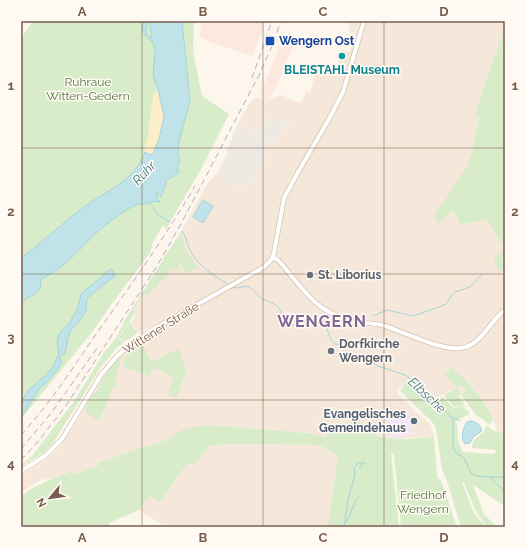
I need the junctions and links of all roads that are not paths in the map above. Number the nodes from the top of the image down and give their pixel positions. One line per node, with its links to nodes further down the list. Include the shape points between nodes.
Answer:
1 (364, 21): 2 (main road, via 343,92 284,198)
2 (273, 257): 3 (main road, via 321,306 349,320 380,324 432,343 458,349 475,342); 4 (main road, Wittener Straße, via 264,267 148,333 117,356 101,375 62,439 45,456)
3 (505, 310)
4 (21, 471)

